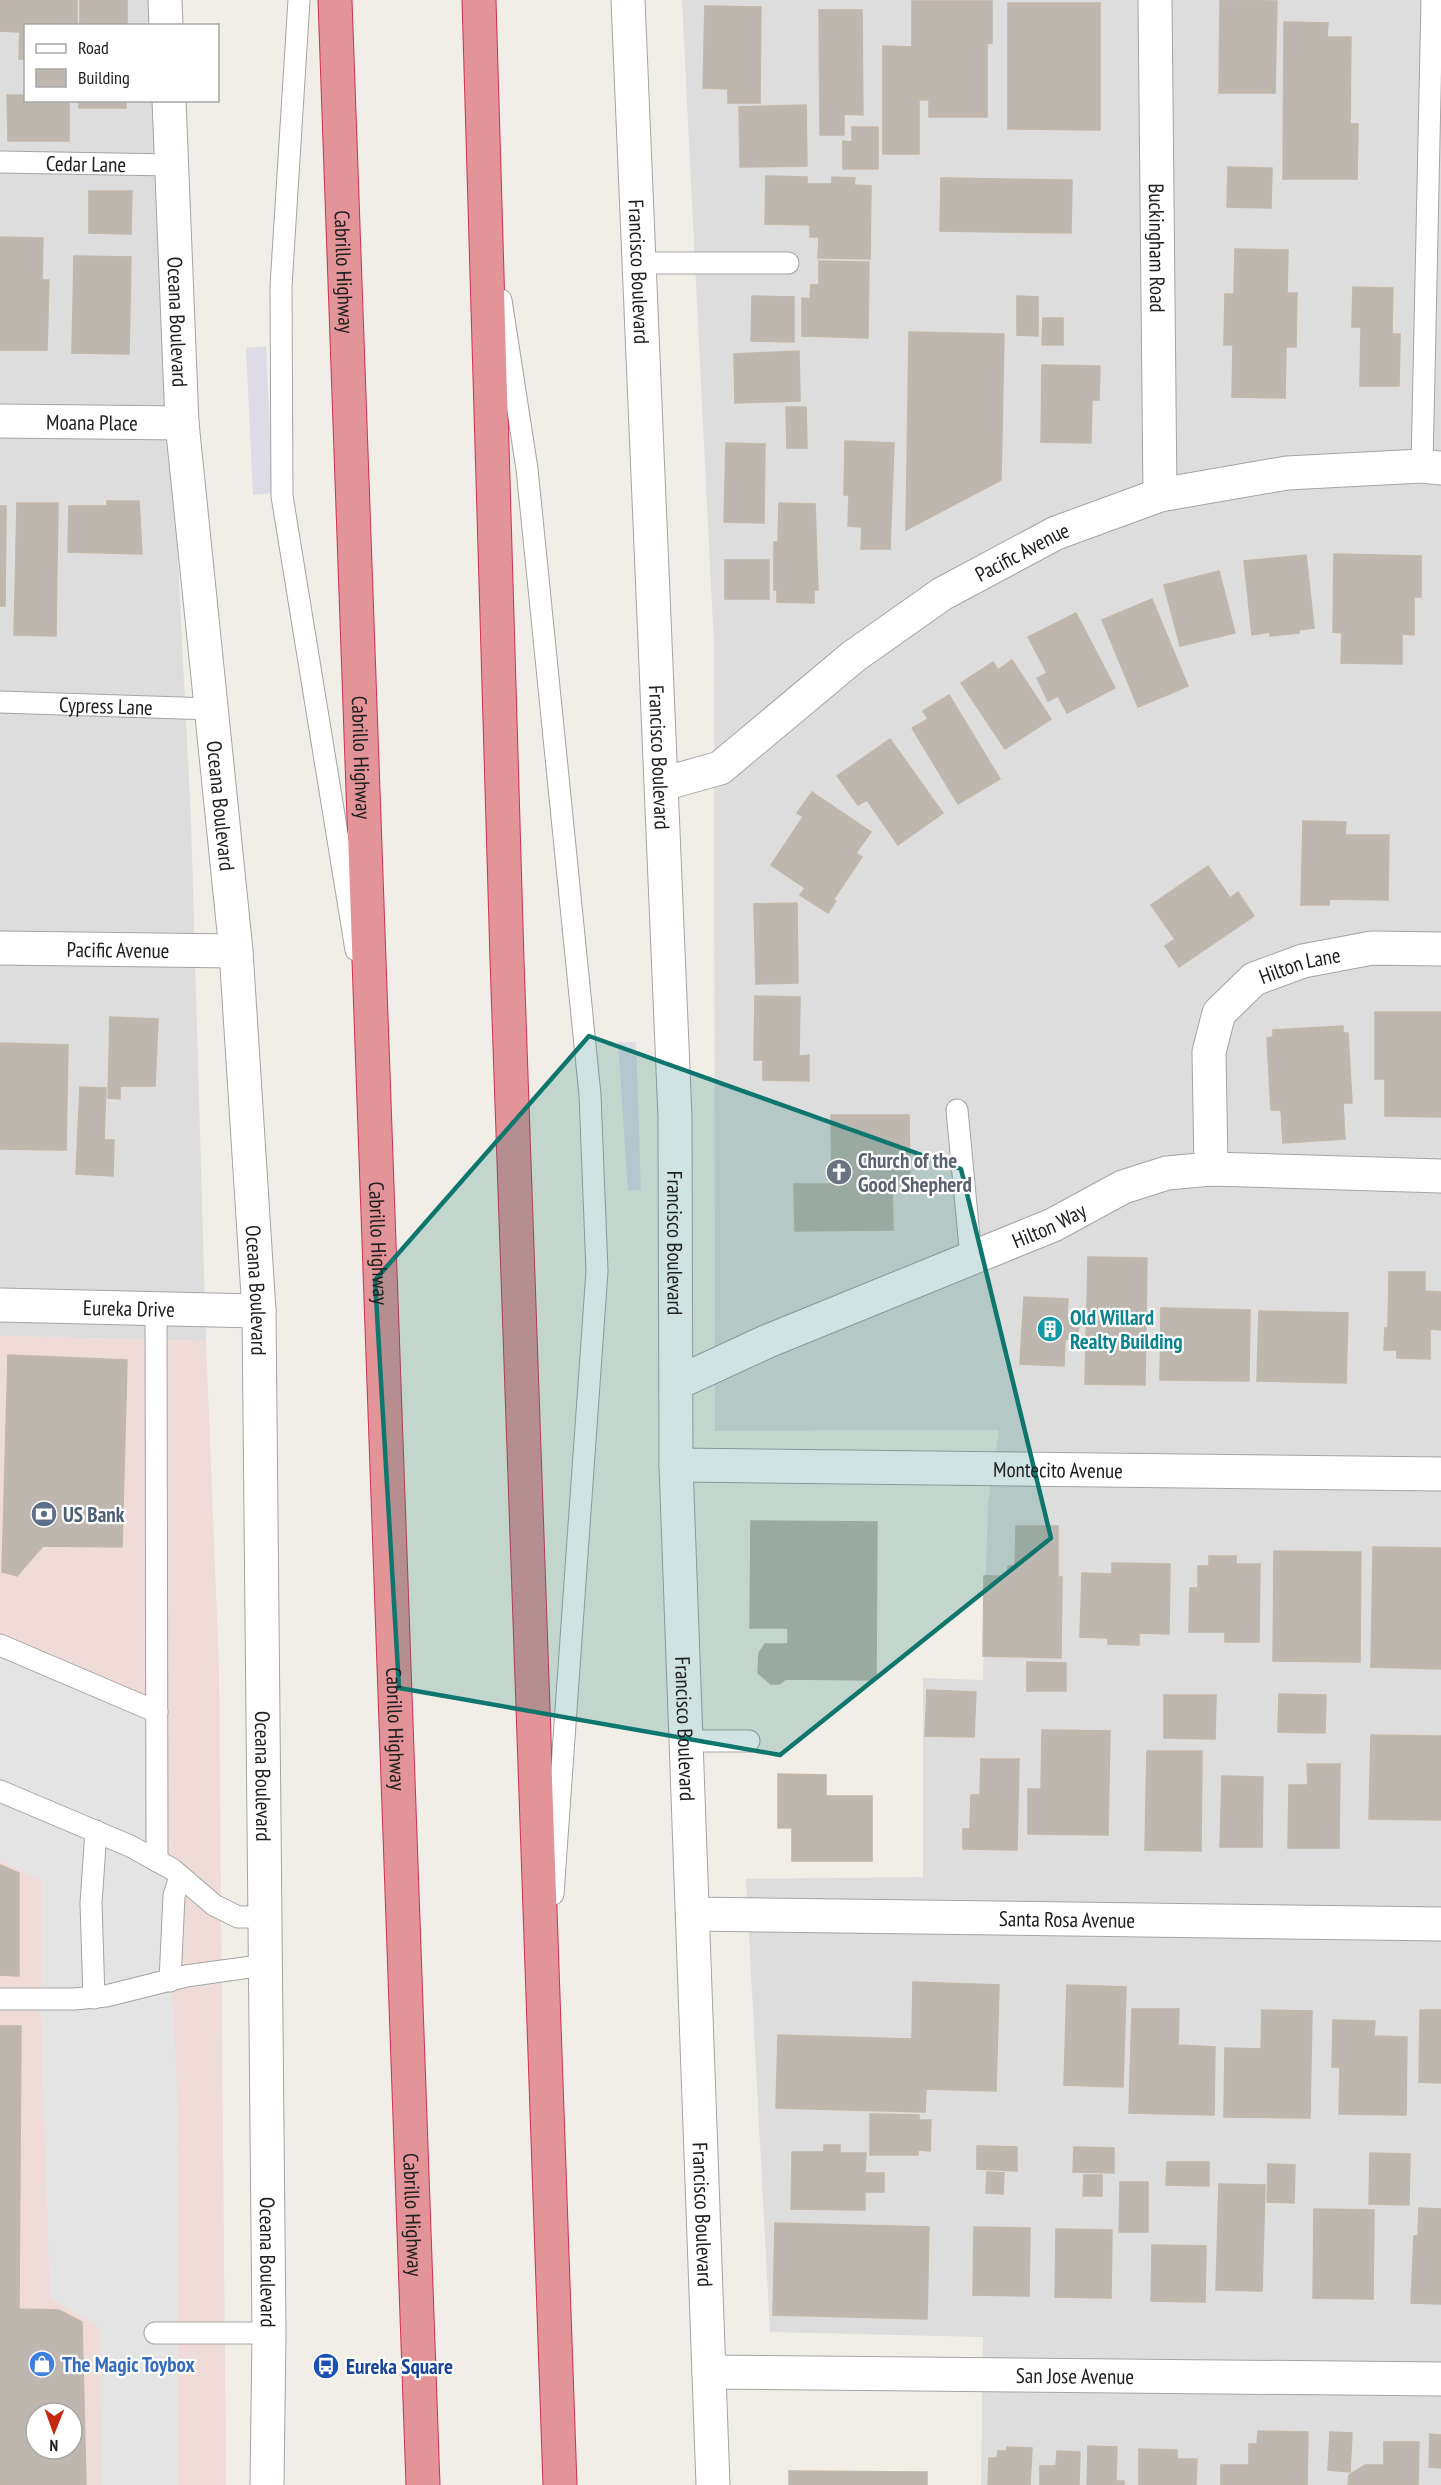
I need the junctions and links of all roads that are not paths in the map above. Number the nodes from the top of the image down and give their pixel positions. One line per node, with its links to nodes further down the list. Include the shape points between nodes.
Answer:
1 (165, 0): 8 (street)
2 (299, 0): 25 (lane, via 281,286 282,496)
3 (336, 0): 25 (highway, Cabrillo Highway)
4 (479, 0): 12 (highway)
5 (628, 0): 13 (street, Francisco Boulevard)
6 (1155, 0): 18 (street, Buckingham Road)
7 (1432, 0): 17 (lane)
8 (166, 24)
9 (169, 102): 11 (street, Oceana Boulevard)
10 (0, 162): 11 (lane, Cedar Lane)
11 (172, 165): 16 (street, Oceana Boulevard)
12 (482, 178): 51 (highway); 51 (lane, via 536,550 590,1095 597,1271)
13 (640, 263): 14 (lane); 21 (street, Francisco Boulevard)
14 (788, 263)
15 (0, 421): 16 (street, Moana Place)
16 (182, 423): 20 (street, Oceana Boulevard)
17 (1432, 467): 18 (street, Pacific Avenue, via 1287,473)
18 (1160, 495): 21 (street, Pacific Avenue, via 1056,533 942,594 854,656 720,768)
19 (0, 702): 20 (lane, Cypress Lane)
20 (212, 709): 24 (street, Oceana Boulevard)
21 (663, 784): 33 (street, Francisco Boulevard, via 675,1117)
22 (0, 948): 24 (street, Pacific Avenue)
23 (1441, 949): 27 (street, Hilton Lane, via 1372,948 1303,961 1254,979 1219,1013 1209,1052)
24 (236, 951): 32 (street, Oceana Boulevard)
25 (370, 1041): 57 (highway, Cabrillo Highway)
26 (957, 1110): 29 (lane)
27 (1211, 1168): 28 (street, Hilton Way); 29 (street, Hilton Way, via 1167,1173 1123,1187 1053,1225)
28 (1441, 1176)
29 (971, 1257): 33 (street, Hilton Way)
30 (0, 1305): 31 (street, Eureka Drive)
31 (156, 1309): 32 (street, Eureka Drive); 37 (lane)
32 (259, 1311): 45 (street, Oceana Boulevard)
33 (677, 1383): 34 (street, Francisco Boulevard)
34 (676, 1465): 35 (street, Montecito Avenue); 38 (street, Francisco Boulevard)
35 (1441, 1474)
36 (0, 1645): 37 (lane)
37 (157, 1712): 42 (lane)
38 (687, 1741): 39 (lane); 44 (street, Francisco Boulevard)
39 (749, 1741)
40 (0, 1791): 41 (lane)
41 (96, 1831): 42 (lane); 50 (lane, via 91,1903)
42 (157, 1861): 43 (lane)
43 (180, 1876): 45 (lane, via 214,1905 238,1917); 48 (lane, via 174,1896)
44 (693, 1914): 46 (street, Santa Rosa Avenue); 54 (street, Francisco Boulevard)
45 (265, 1917): 47 (street, Oceana Boulevard)
46 (1441, 1924)
47 (265, 1965): 48 (lane); 53 (street, Oceana Boulevard)
48 (170, 1981): 50 (lane)
49 (0, 1998): 50 (lane)
50 (94, 1998)
51 (544, 2023): 58 (highway)
52 (155, 2333): 53 (lane)
53 (269, 2333): 56 (street, Oceana Boulevard)
54 (709, 2372): 55 (street, San Jose Avenue); 59 (street, Francisco Boulevard)
55 (1441, 2379)
56 (267, 2485)
57 (423, 2485)
58 (560, 2485)
59 (713, 2485)

